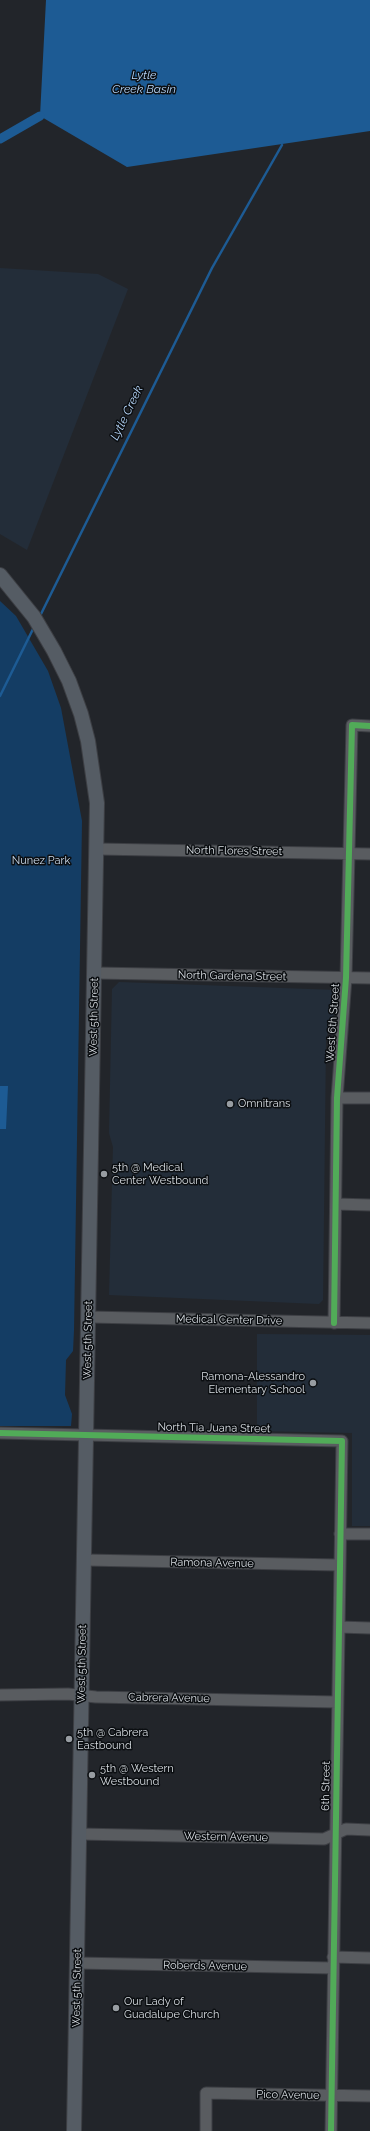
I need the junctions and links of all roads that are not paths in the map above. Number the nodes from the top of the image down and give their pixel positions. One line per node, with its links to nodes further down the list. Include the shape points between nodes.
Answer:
1 (0, 575): 3 (main road, West 5th Street, via 34,617 54,651 81,714 88,741 97,803)
2 (370, 726): 4 (street, West 6th Street, via 352,725)
3 (97, 849): 4 (street, North Flores Street); 6 (main road, West 5th Street)
4 (349, 854): 5 (street, North Flores Street); 7 (street, West 6th Street)
5 (370, 854)
6 (95, 972): 7 (street, North Gardena Street); 13 (main road, West 5th Street)
7 (346, 978): 8 (street, North Gardena Street); 9 (street, West 6th Street)
8 (370, 978)
9 (337, 1098): 10 (street); 11 (street, West 6th Street)
10 (370, 1098)
11 (336, 1204): 12 (street); 14 (street, West 6th Street)
12 (370, 1205)
13 (88, 1317): 14 (street, Medical Center Drive); 17 (main road, West 5th Street)
14 (334, 1323): 15 (street, Medical Center Drive)
15 (370, 1323)
16 (0, 1433): 17 (street, North Tia Juana Street)
17 (87, 1435): 18 (street, North Tia Juana Street); 21 (main road, West 5th Street)
18 (342, 1441): 19 (street, 6th Street)
19 (340, 1534): 20 (street); 22 (street, 6th Street)
20 (370, 1534)
21 (85, 1560): 22 (street, Ramona Avenue); 26 (main road, West 5th Street)
22 (339, 1565): 23 (street, 6th Street)
23 (339, 1627): 24 (street); 27 (street, 6th Street)
24 (370, 1628)
25 (0, 1695): 26 (street, Cabrera Avenue)
26 (82, 1696): 27 (street, Cabrera Avenue); 29 (main road, West 5th Street)
27 (337, 1702): 30 (street, 6th Street)
28 (370, 1830): 30 (street, Western Avenue, via 346,1829)
29 (79, 1834): 30 (street, Western Avenue, via 324,1839); 33 (main road, West 5th Street)
30 (335, 1834): 31 (street, 6th Street)
31 (333, 1957): 32 (street); 34 (street, 6th Street)
32 (370, 1958)
33 (77, 1963): 34 (street, Roberds Avenue); 37 (main road, West 5th Street)
34 (333, 1968): 35 (street, 6th Street)
35 (331, 2095): 36 (street, Pico Avenue); 38 (street, Pico Avenue, via 206,2093); 39 (street, 6th Street)
36 (370, 2096)
37 (74, 2131)
38 (206, 2131)
39 (331, 2131)

